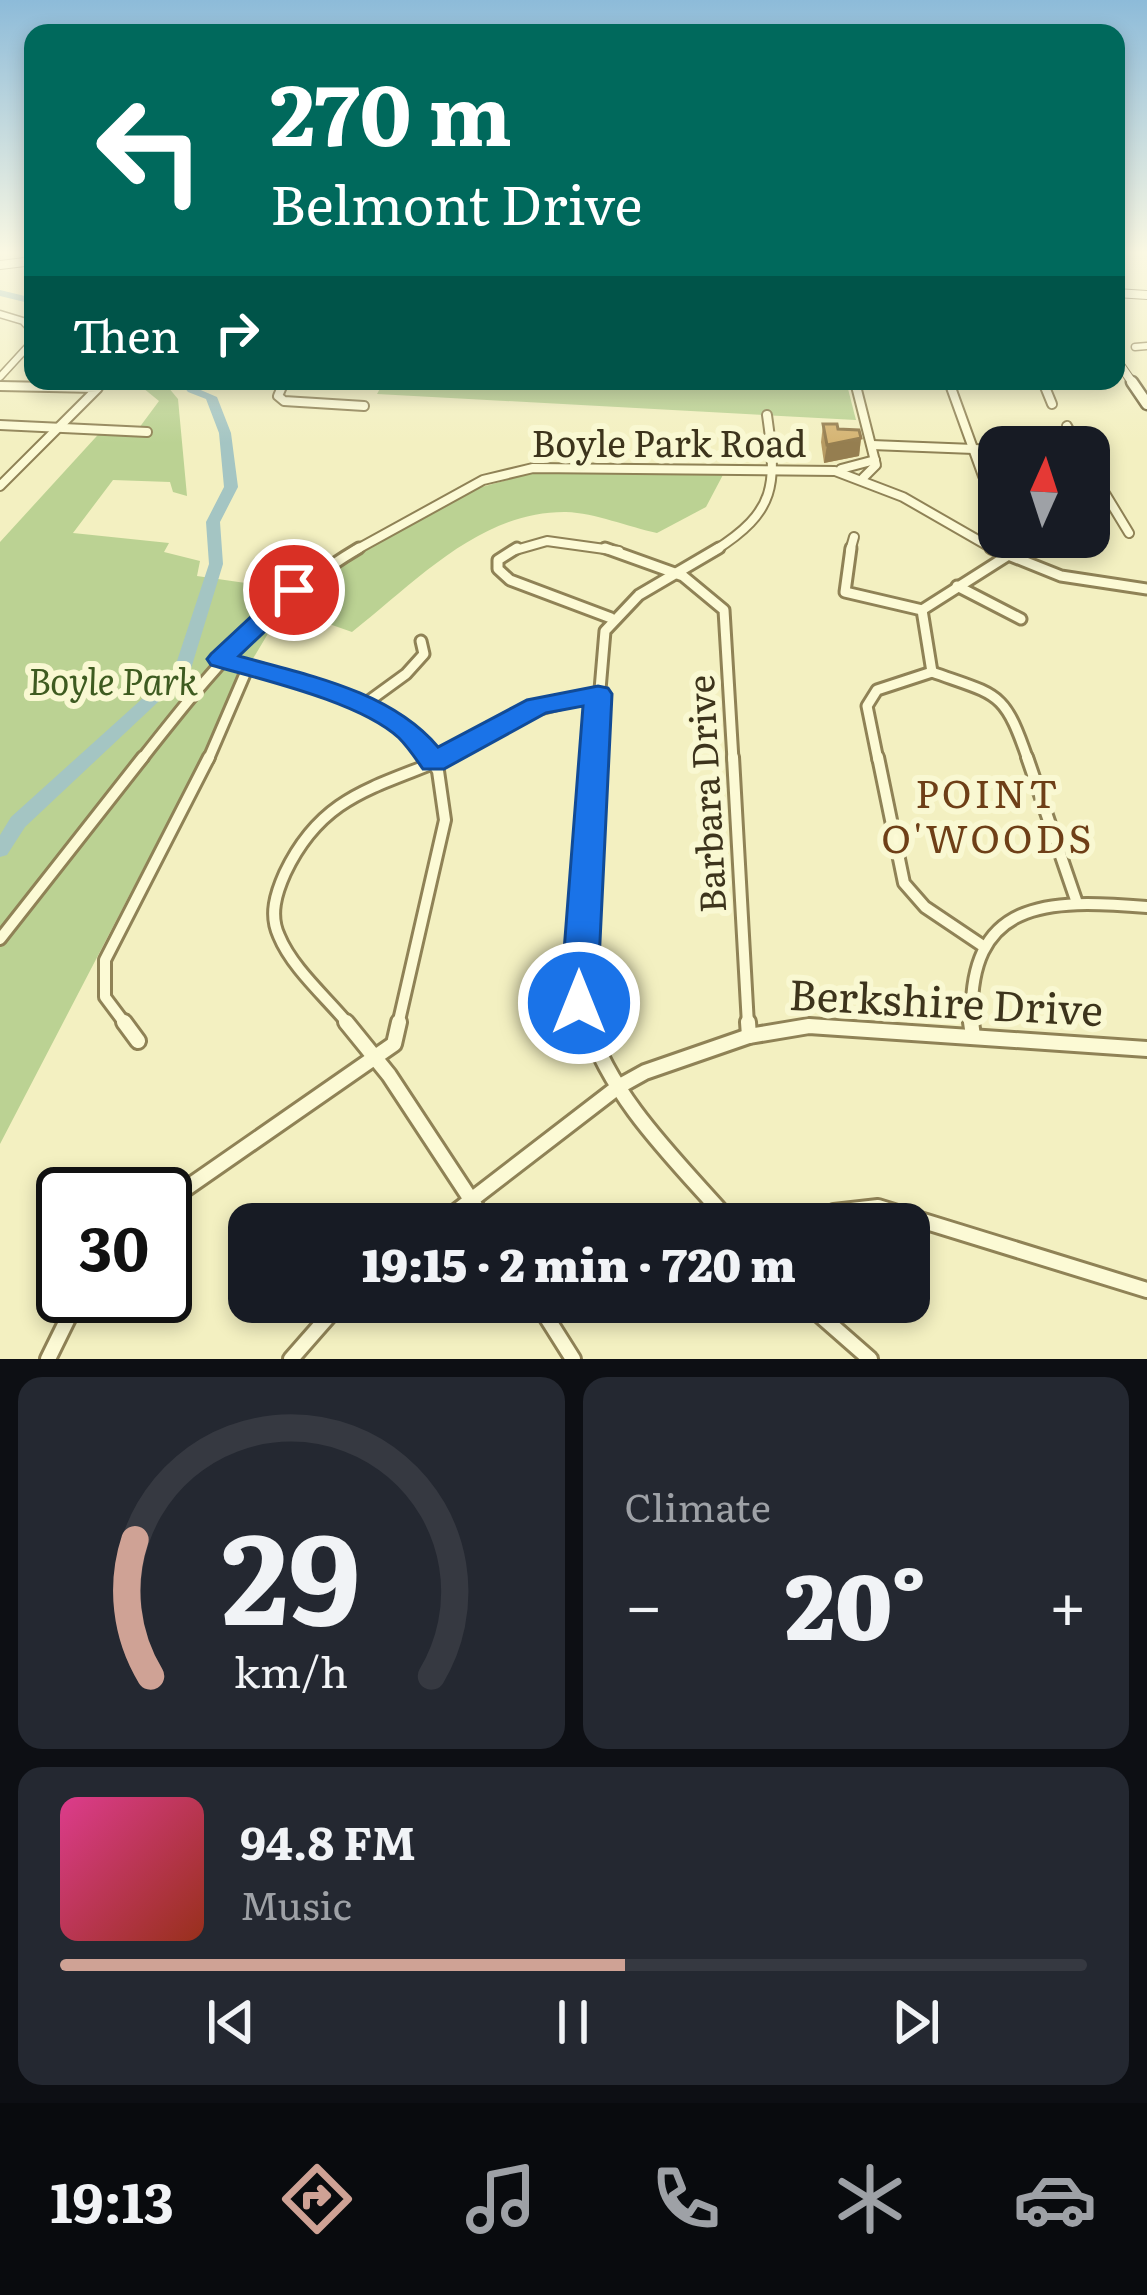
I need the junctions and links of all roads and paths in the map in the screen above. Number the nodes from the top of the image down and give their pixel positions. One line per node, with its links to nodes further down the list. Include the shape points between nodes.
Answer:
1 (1147, 346): 2 (street)
2 (1135, 347)
3 (24, 352): 6 (street)
4 (1125, 358): 7 (main road)
5 (1125, 372): 14 (main road)
6 (0, 381)
7 (1147, 388)
8 (95, 390): 18 (street)
9 (280, 390): 15 (street, via 284,401)
10 (857, 390): 20 (street)
11 (953, 390): 21 (street)
12 (1047, 390): 13 (street)
13 (1052, 404)
14 (1147, 404)
15 (364, 406)
16 (767, 416): 24 (street)
17 (0, 425): 18 (street)
18 (57, 428): 19 (street); 27 (street)
19 (147, 432)
20 (872, 445): 21 (street); 23 (street)
21 (976, 448): 22 (street)
22 (978, 457)
23 (876, 462): 25 (street); 26 (street); 28 (street)
24 (773, 469): 25 (street, Boyle Park Road); 35 (street, via 761,509); 42 (street, Boyle Park Road, via 577,466 500,474 313,575)
25 (824, 470): 26 (street, Boyle Park Road)
26 (863, 478): 28 (street, Boyle Park Road)
27 (0, 486)
28 (886, 490): 32 (street, Boyle Park Road)
29 (1110, 501): 30 (street)
30 (1129, 533)
31 (854, 538): 38 (street, via 845,592)
32 (978, 540)
33 (1004, 558): 36 (street)
34 (1013, 558): 37 (street, Boyle Park Road, via 1074,580)
35 (677, 573): 39 (street); 39 (street, via 568,541 520,545 498,560 510,580); 52 (street, Barbara Drive, via 715,597 725,620)
36 (957, 586): 38 (street); 40 (street)
37 (1147, 589)
38 (922, 610): 44 (street)
39 (610, 618): 45 (street)
40 (1021, 619)
41 (421, 640): 46 (street, via 424,654 411,670)
42 (220, 659): 43 (street); 50 (street, Boyle Park Road)
43 (248, 667): 46 (street); 54 (street, via 201,778 105,960 105,997)
44 (932, 672): 48 (street, via 990,693 1011,712); 51 (street, via 877,690 867,706 904,883)
45 (598, 694): 47 (street, via 537,706); 57 (street, via 578,988 586,1033)
46 (362, 706): 47 (street, via 409,731)
47 (434, 762): 56 (street, via 445,820 396,1039); 56 (street, via 331,807 309,828 274,900 281,942)
48 (1076, 900): 49 (street); 51 (street, via 1019,912)
49 (1147, 908)
50 (0, 939)
51 (983, 946): 53 (street)
52 (749, 1036): 53 (street, Berkshire Drive, via 827,1026); 57 (street, Berkshire Drive)
53 (974, 1036): 55 (street, Berkshire Drive)
54 (138, 1041)
55 (1147, 1049)
56 (377, 1060): 58 (street); 59 (street)
57 (618, 1087): 59 (street, Berkshire Drive); 62 (street)
58 (192, 1185)
59 (471, 1200): 60 (street, Berkshire Drive); 61 (street)
60 (467, 1203)
61 (473, 1203)
62 (715, 1203)
63 (930, 1222): 64 (street)
64 (1147, 1291)
65 (66, 1323): 69 (street)
66 (322, 1323): 70 (street)
67 (550, 1323): 71 (street)
68 (829, 1323): 72 (street)
69 (48, 1359)
70 (290, 1359)
71 (573, 1359)
72 (870, 1359)

